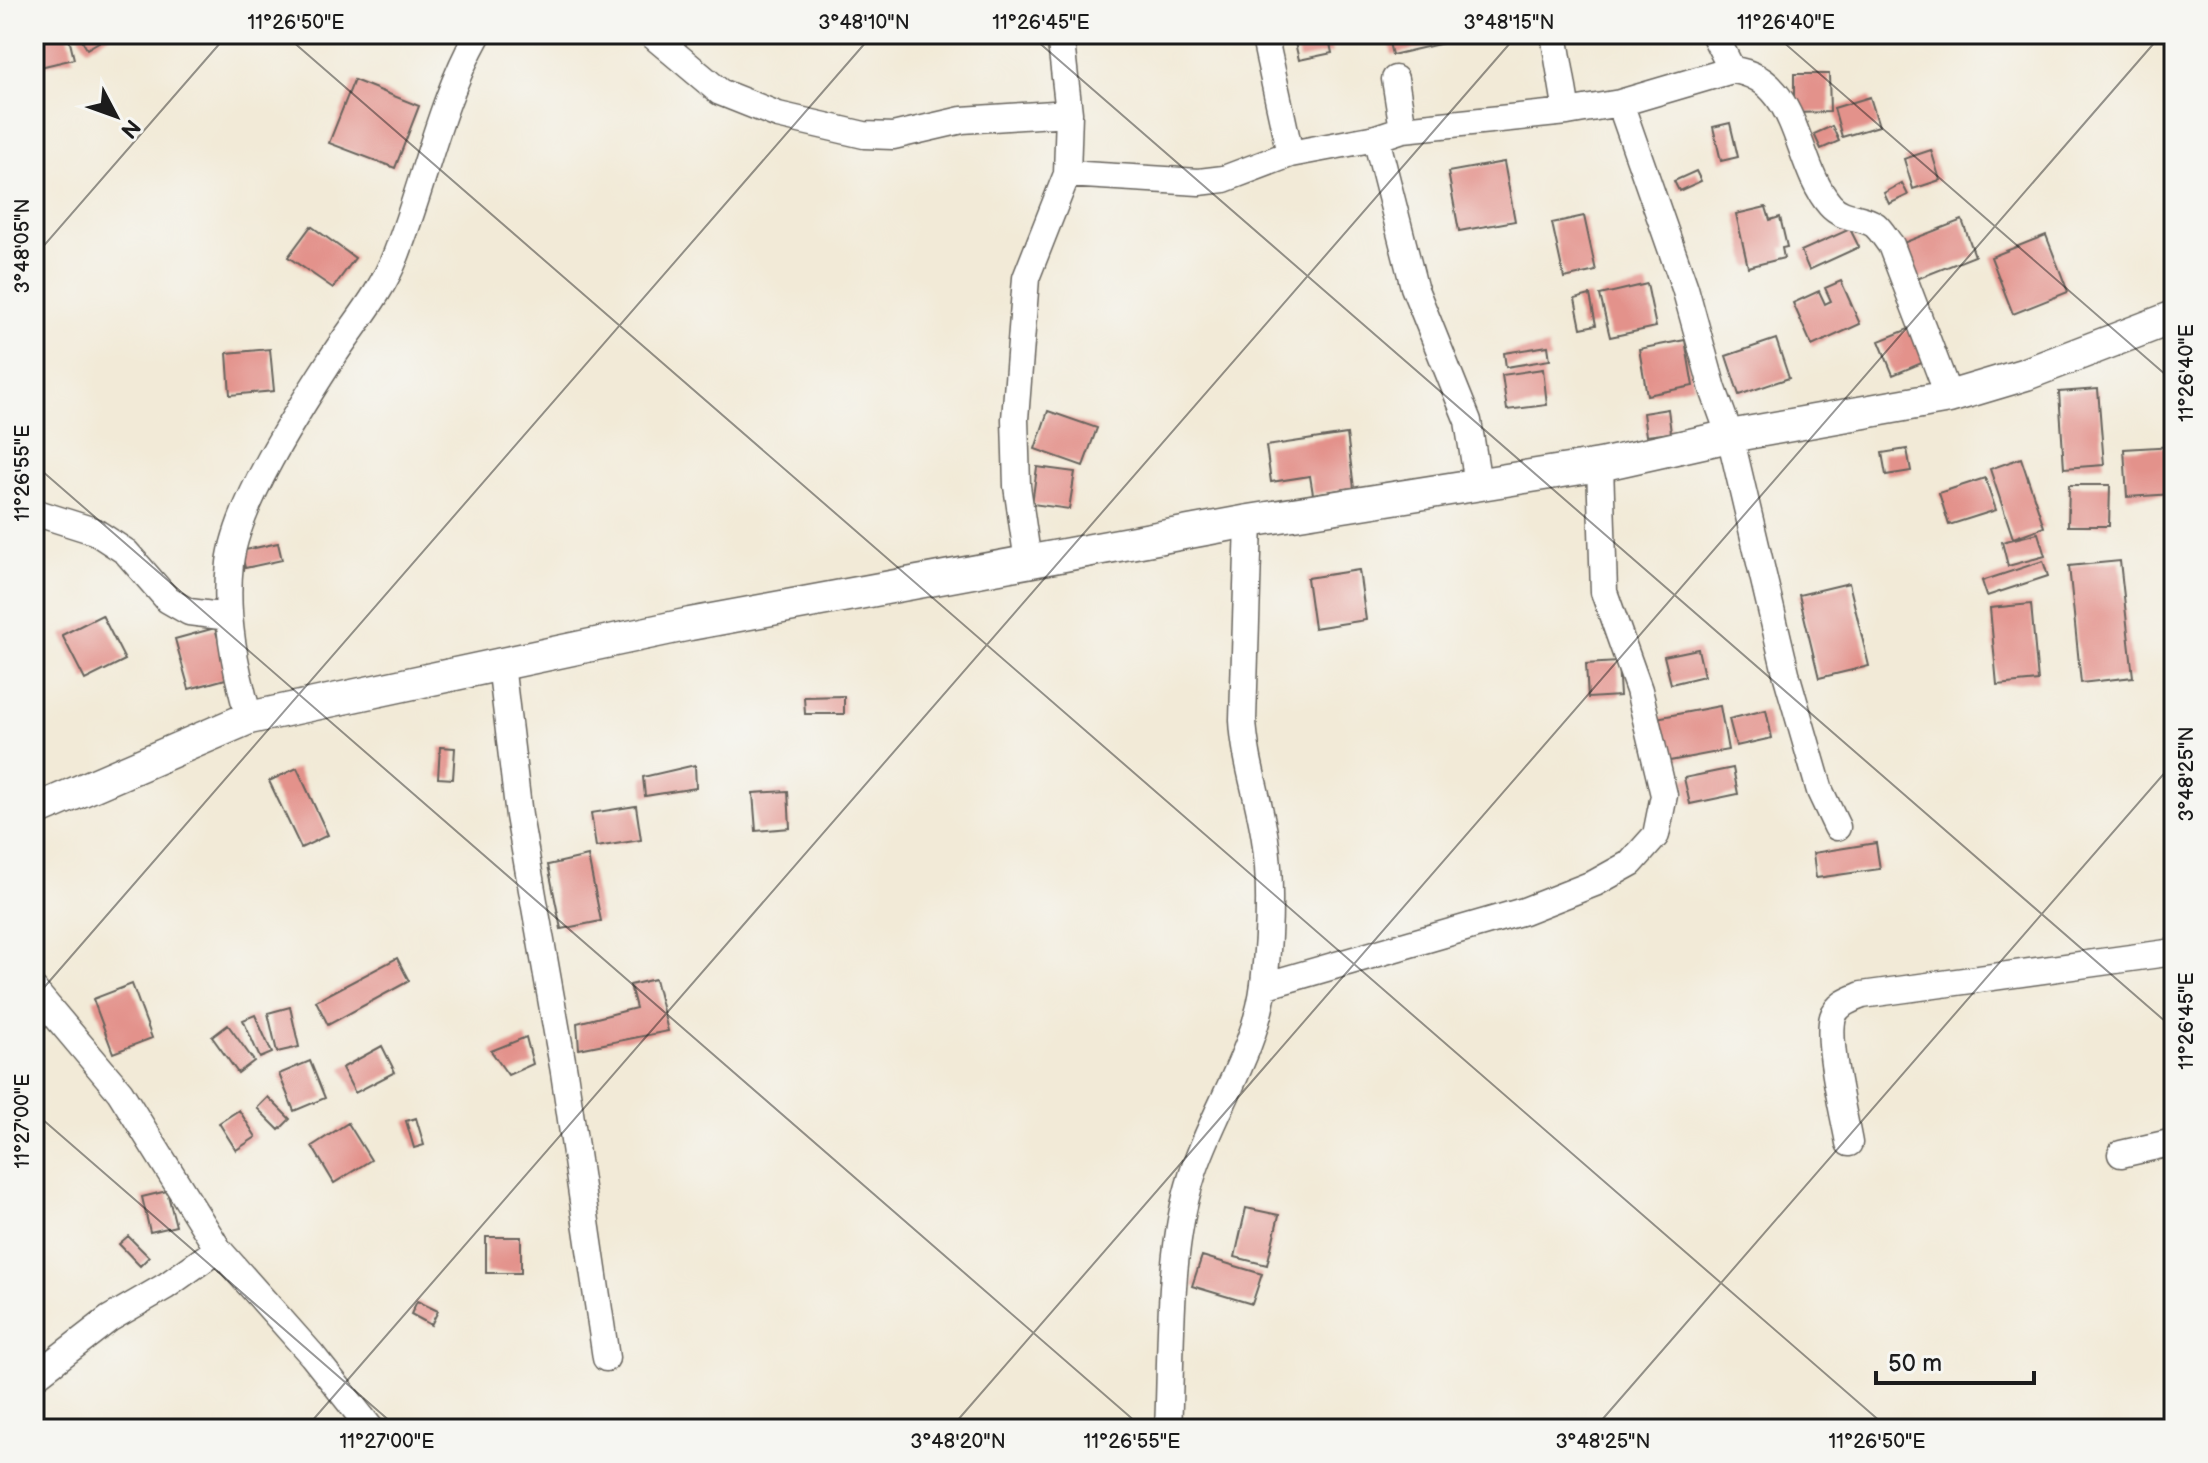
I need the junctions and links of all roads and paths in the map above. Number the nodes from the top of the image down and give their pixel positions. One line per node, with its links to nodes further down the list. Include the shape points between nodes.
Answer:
1 (478, 34): 24 (street, via 434,134 396,255 377,294 333,357 243,512 230,562)
2 (651, 34): 11 (street, via 720,92 778,115 864,135 893,136 962,120)
3 (1060, 34): 11 (street)
4 (1264, 34): 14 (street)
5 (1554, 34): 10 (street)
6 (1714, 34): 7 (street)
7 (1732, 70): 9 (street); 17 (street, via 1747,72 1773,90 1830,205 1848,218 1874,224 1891,245)
8 (1395, 79): 12 (street)
9 (1620, 103): 10 (street); 18 (street)
10 (1567, 112): 12 (street)
11 (1069, 113): 15 (street)
12 (1403, 129): 13 (street)
13 (1376, 138): 14 (street); 20 (street, via 1414,287 1468,421)
14 (1290, 154): 15 (street, via 1224,179 1199,182)
15 (1067, 174): 23 (street, via 1026,278 1015,419 1017,486)
16 (2174, 317): 17 (street, via 2026,374)
17 (1949, 397): 18 (street)
18 (1730, 436): 19 (street); 28 (street, via 1787,677 1820,791)
19 (1600, 465): 20 (street); 30 (street, via 1604,592 1639,690 1664,795 1656,835 1631,863 1524,911)
20 (1478, 484): 22 (street)
21 (34, 512): 24 (street, via 94,531 126,552 168,600 189,612)
22 (1249, 521): 23 (street); 30 (street, via 1243,720 1269,880)
23 (1028, 562): 25 (street)
24 (229, 617): 26 (street)
25 (501, 664): 26 (street); 36 (street, via 519,816)
26 (249, 718): 27 (street)
27 (34, 811)
28 (1837, 827)
29 (2174, 952): 33 (street, via 1862,995 1844,1002 1833,1016 1832,1037)
30 (1264, 986): 39 (street, via 1255,1023 1191,1177 1178,1238)
31 (34, 990): 35 (street, via 120,1092)
32 (2174, 1142): 34 (street)
33 (1849, 1143)
34 (2121, 1154)
35 (218, 1249): 37 (street, via 109,1319); 38 (street)
36 (606, 1358)
37 (34, 1377)
38 (371, 1429)
39 (1168, 1429)

